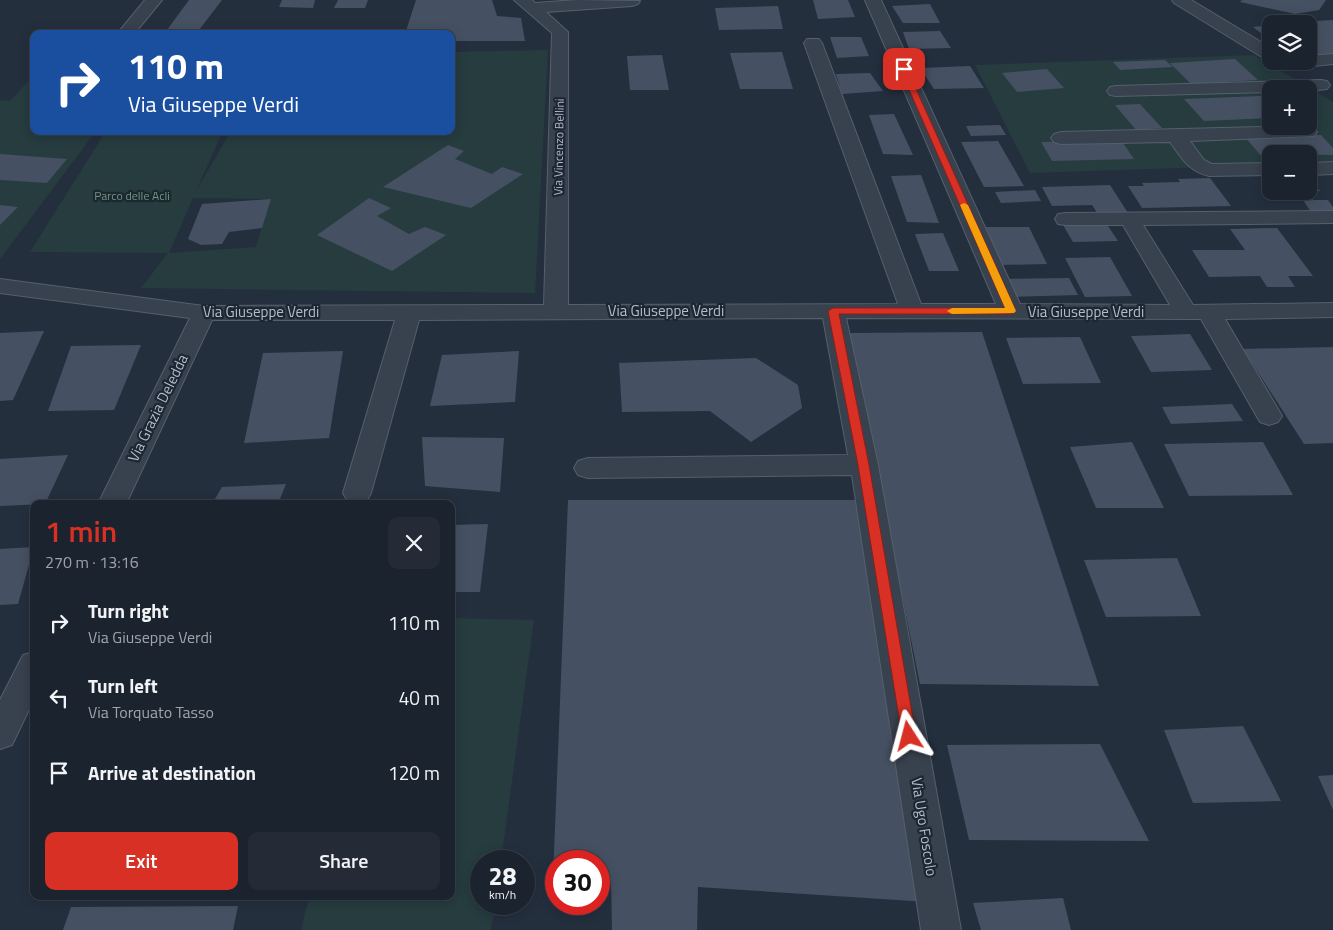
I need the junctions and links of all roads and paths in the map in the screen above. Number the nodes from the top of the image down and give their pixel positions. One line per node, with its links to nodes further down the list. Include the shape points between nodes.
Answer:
1 (154, 0): 6 (street)
2 (873, 0): 27 (street)
3 (1180, 0): 8 (street)
4 (632, 1): 5 (street)
5 (527, 4): 29 (street, Via Vincenzo Bellini, via 560,32)
6 (128, 30)
7 (813, 43): 24 (street)
8 (1262, 50)
9 (1317, 59): 10 (street)
10 (1333, 59)
11 (1296, 70): 12 (street)
12 (1327, 89): 13 (street)
13 (1116, 92)
14 (1262, 133): 15 (street)
15 (1176, 136): 16 (street); 18 (street, via 1197,164 1210,170)
16 (1061, 138)
17 (1333, 168): 19 (street)
18 (1262, 169)
19 (1317, 169)
20 (1333, 217): 21 (street)
21 (1066, 219)
22 (1133, 226): 30 (street)
23 (0, 286): 31 (street, Via Giuseppe Verdi)
24 (912, 310): 26 (street, Via Giuseppe Verdi); 27 (street, Via Giuseppe Verdi)
25 (1333, 310): 30 (street, Via Giuseppe Verdi)
26 (833, 311): 29 (street, Via Giuseppe Verdi); 33 (street, Via Ugo Foscolo)
27 (1011, 311): 30 (street, Via Giuseppe Verdi)
28 (409, 312): 29 (street, Via Giuseppe Verdi); 31 (street, Via Giuseppe Verdi); 35 (street)
29 (556, 312)
30 (1198, 312): 32 (street)
31 (204, 313): 36 (street, Via Grazia Deledda)
32 (1270, 416)
33 (864, 465): 34 (street); 39 (street, Via Ugo Foscolo)
34 (588, 468)
35 (357, 493)
36 (114, 500)
37 (30, 673): 38 (street)
38 (0, 734)
39 (941, 930)

